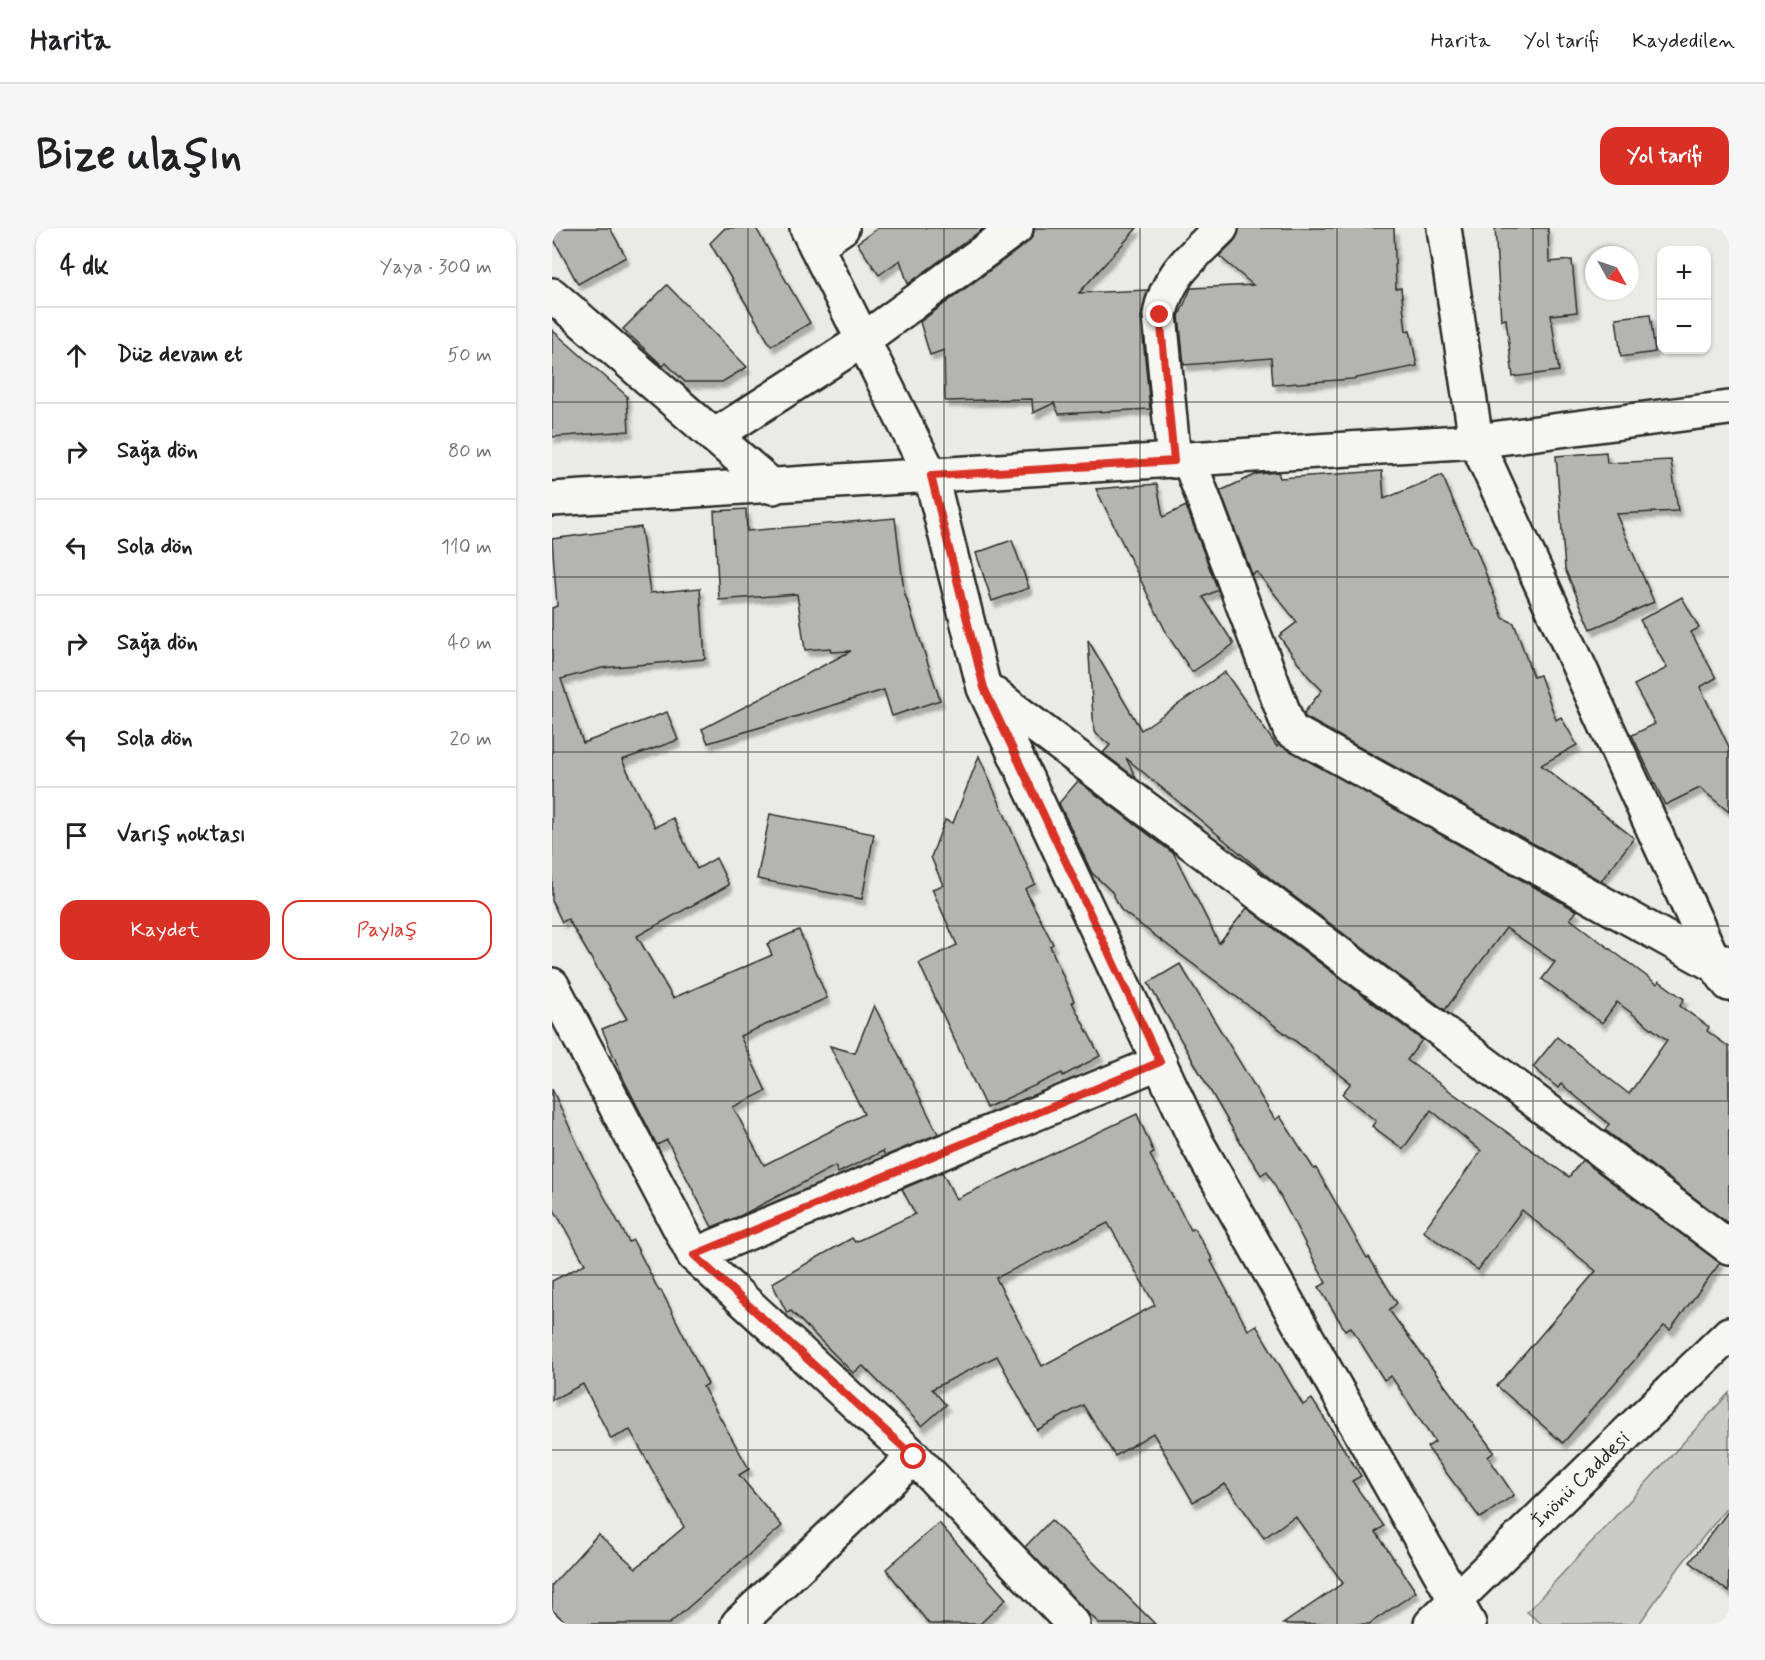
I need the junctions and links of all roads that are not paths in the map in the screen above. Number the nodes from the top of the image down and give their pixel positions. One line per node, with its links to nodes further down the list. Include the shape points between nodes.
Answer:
1 (1016, 228): 6 (street)
2 (1221, 228): 10 (street, via 1178,272 1162,302 1160,315)
3 (1444, 228): 9 (street)
4 (822, 234): 6 (street)
5 (552, 295): 8 (street)
6 (863, 340): 8 (street); 11 (street)
7 (1729, 408): 9 (street)
8 (714, 436): 12 (street)
9 (1476, 441): 10 (street); 15 (street)
10 (1182, 460): 11 (street); 15 (street, via 1290,730)
11 (931, 476): 12 (street); 14 (street)
12 (773, 487): 13 (street)
13 (552, 499)
14 (984, 688): 17 (street); 18 (street)
15 (1725, 965)
16 (552, 985): 19 (street)
17 (1160, 1062): 19 (street); 22 (street, via 1197,1143)
18 (1729, 1247)
19 (694, 1255): 21 (street)
20 (1729, 1334): 22 (street, İnönü Caddesi)
21 (914, 1457): 23 (street); 24 (street)
22 (1461, 1612): 25 (street, İnönü Caddesi)
23 (738, 1624)
24 (1073, 1624)
25 (1431, 1624)

